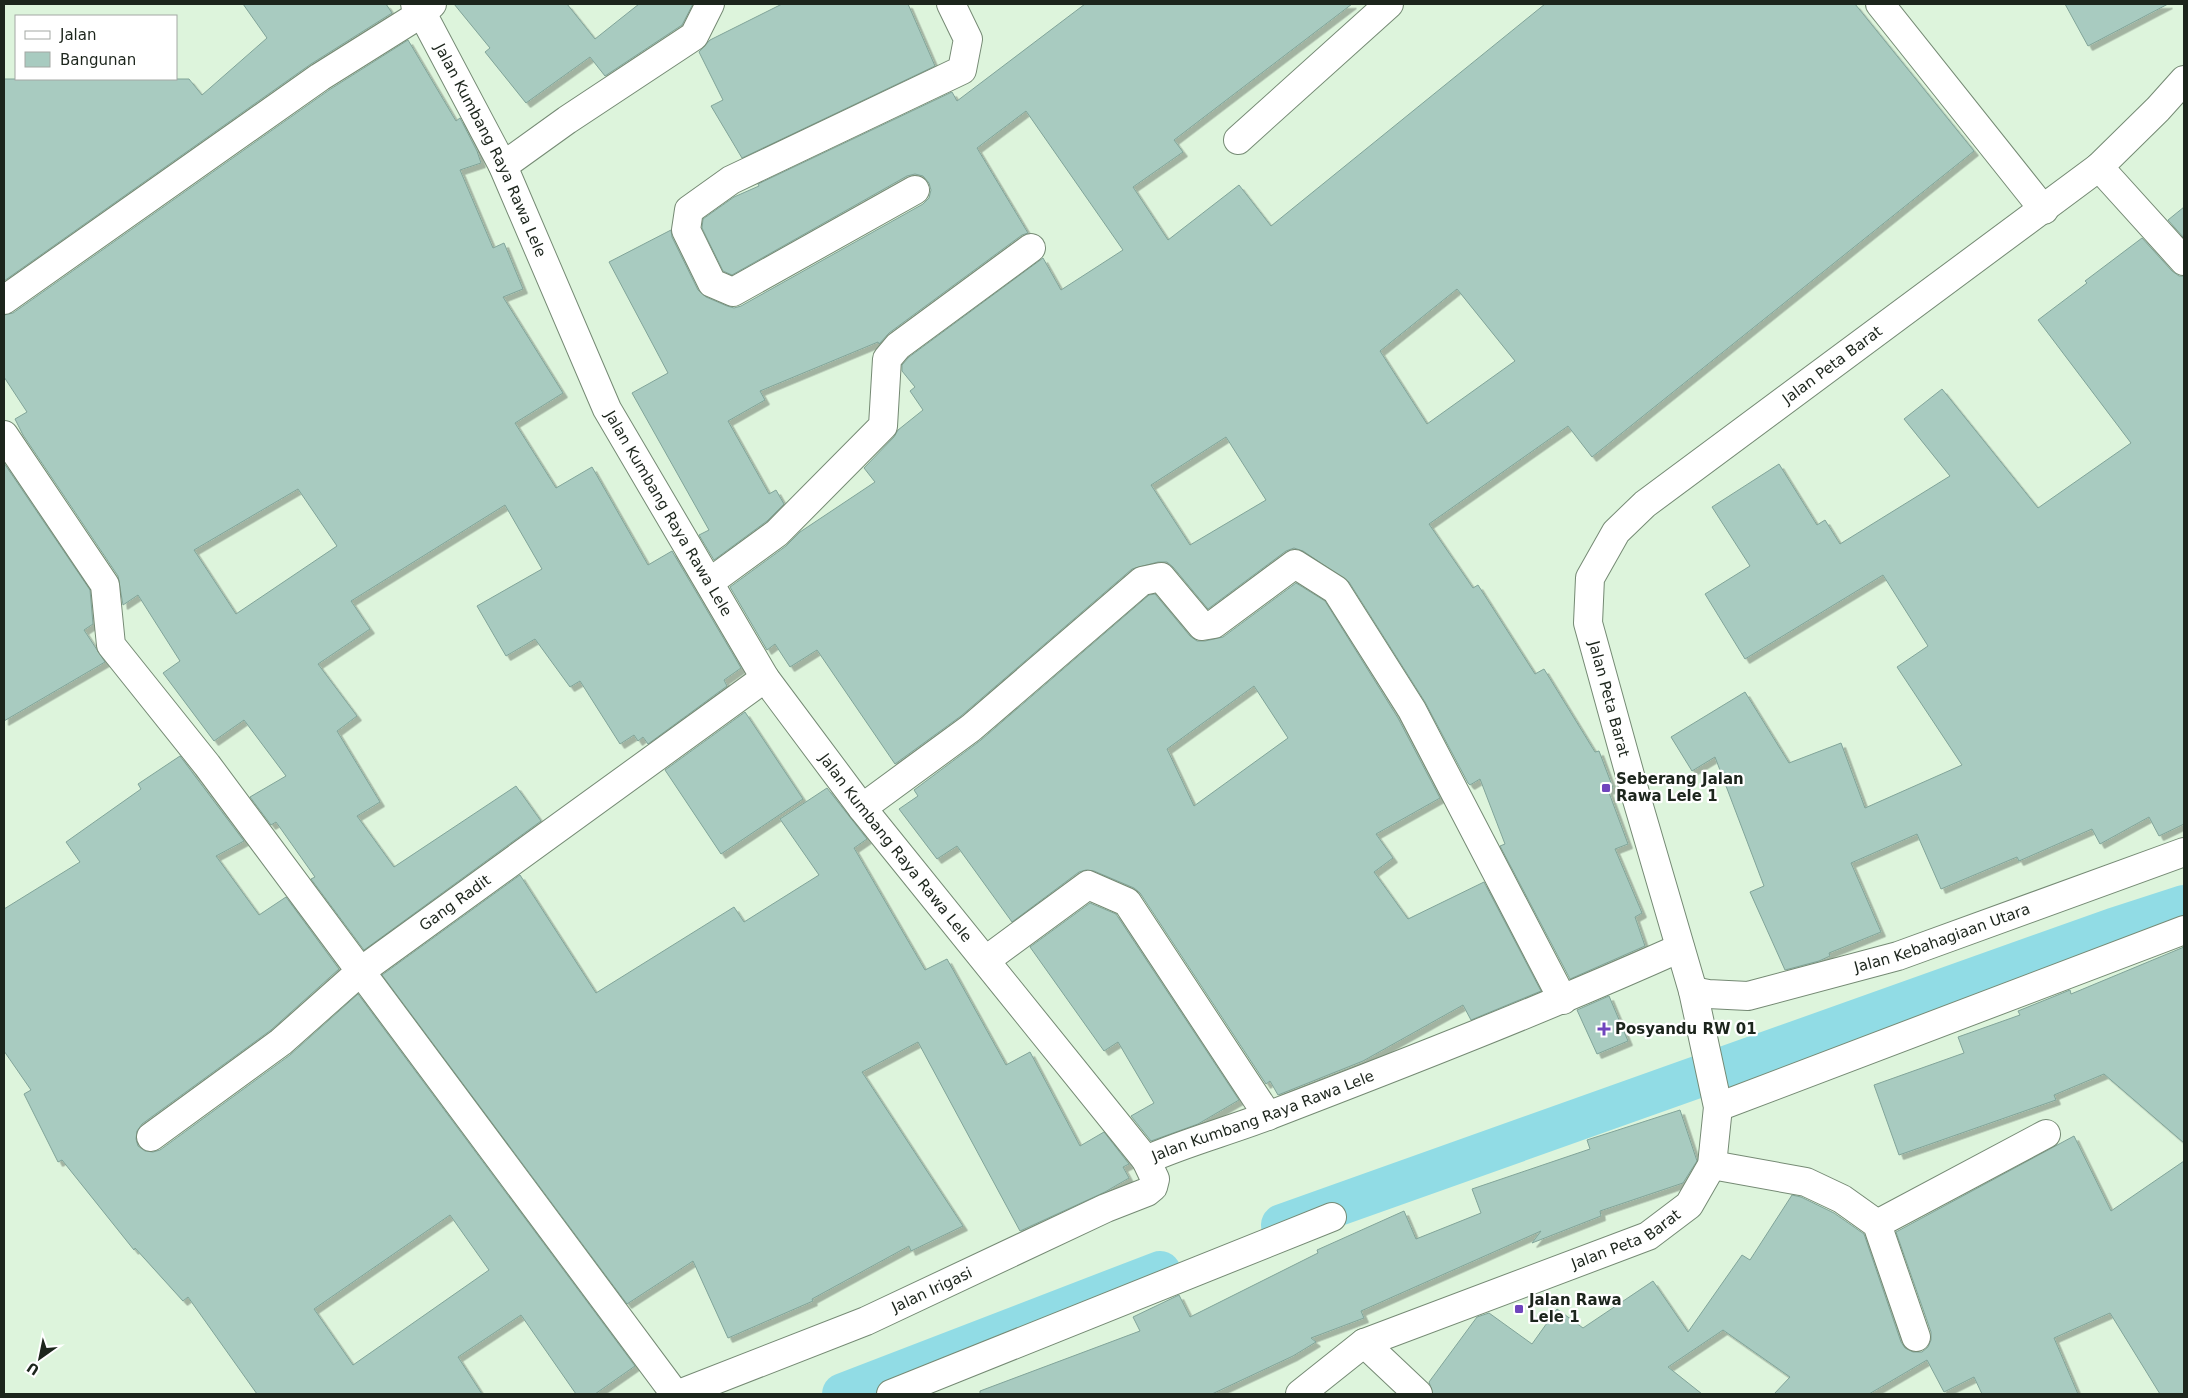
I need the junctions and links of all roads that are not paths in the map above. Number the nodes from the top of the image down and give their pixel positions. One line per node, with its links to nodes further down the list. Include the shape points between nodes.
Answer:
1 (710, 4): 8 (street, via 694,36)
2 (951, 4): 10 (street, via 968,39 962,70 731,180 689,210 686,230 712,282 733,292)
3 (1389, 4): 7 (street)
4 (1880, 4): 11 (street)
5 (423, 7): 8 (street, Jalan Kumbang Raya Rawa Lele); 14 (street)
6 (2184, 80): 9 (street, Jalan Peta Barat)
7 (1238, 140)
8 (503, 166): 16 (street, Jalan Kumbang Raya Rawa Lele, via 607,409)
9 (2099, 167): 11 (street, Jalan Peta Barat); 13 (street)
10 (915, 190)
11 (2044, 210): 21 (street, Jalan Peta Barat, via 1645,504 1616,532 1590,578 1588,623)
12 (1031, 248): 16 (street, via 898,346 887,360 883,426 777,533)
13 (2184, 261)
14 (4, 300)
15 (4, 435): 23 (street, via 104,584 111,645 207,765)
16 (710, 582): 17 (street, Jalan Kumbang Raya Rawa Lele)
17 (765, 678): 18 (street, Jalan Kumbang Raya Rawa Lele); 23 (street, Gang Radit)
18 (862, 808): 22 (street, Jalan Kumbang Raya Rawa Lele); 25 (street, via 971,728 1142,581 1160,577 1202,626 1214,624 1295,564 1336,590 1412,710)
19 (2184, 852): 24 (street, Jalan Kebahagiaan Utara, via 1898,956 1748,996)
20 (2184, 930): 26 (street)
21 (1680, 948): 24 (street, Jalan Peta Barat); 25 (street, Jalan Kumbang Raya Rawa Lele)
22 (986, 960): 27 (street, via 1088,885 1127,902); 30 (street, Jalan Kumbang Raya Rawa Lele)
23 (362, 971): 29 (street, Gang Radit, via 282,1042); 36 (street)
24 (1693, 994): 26 (street, Jalan Peta Barat)
25 (1563, 1000): 27 (street, Jalan Kumbang Raya Rawa Lele)
26 (1718, 1104): 31 (street, Jalan Peta Barat)
27 (1268, 1116): 30 (street, Jalan Kumbang Raya Rawa Lele)
28 (2046, 1134): 33 (street)
29 (151, 1136)
30 (1146, 1160): 37 (street, Jalan Irigasi, via 1156,1179 1147,1192 1106,1208 866,1321)
31 (1712, 1165): 33 (street, via 1806,1182 1842,1199); 35 (street, Jalan Peta Barat, via 1690,1205 1648,1236)
32 (1332, 1217): 38 (street)
33 (1877, 1224): 34 (street)
34 (1916, 1337)
35 (1364, 1343): 39 (street, Jalan Peta Barat); 40 (street)
36 (675, 1394)
37 (679, 1394)
38 (891, 1394)
39 (1300, 1394)
40 (1418, 1394)

